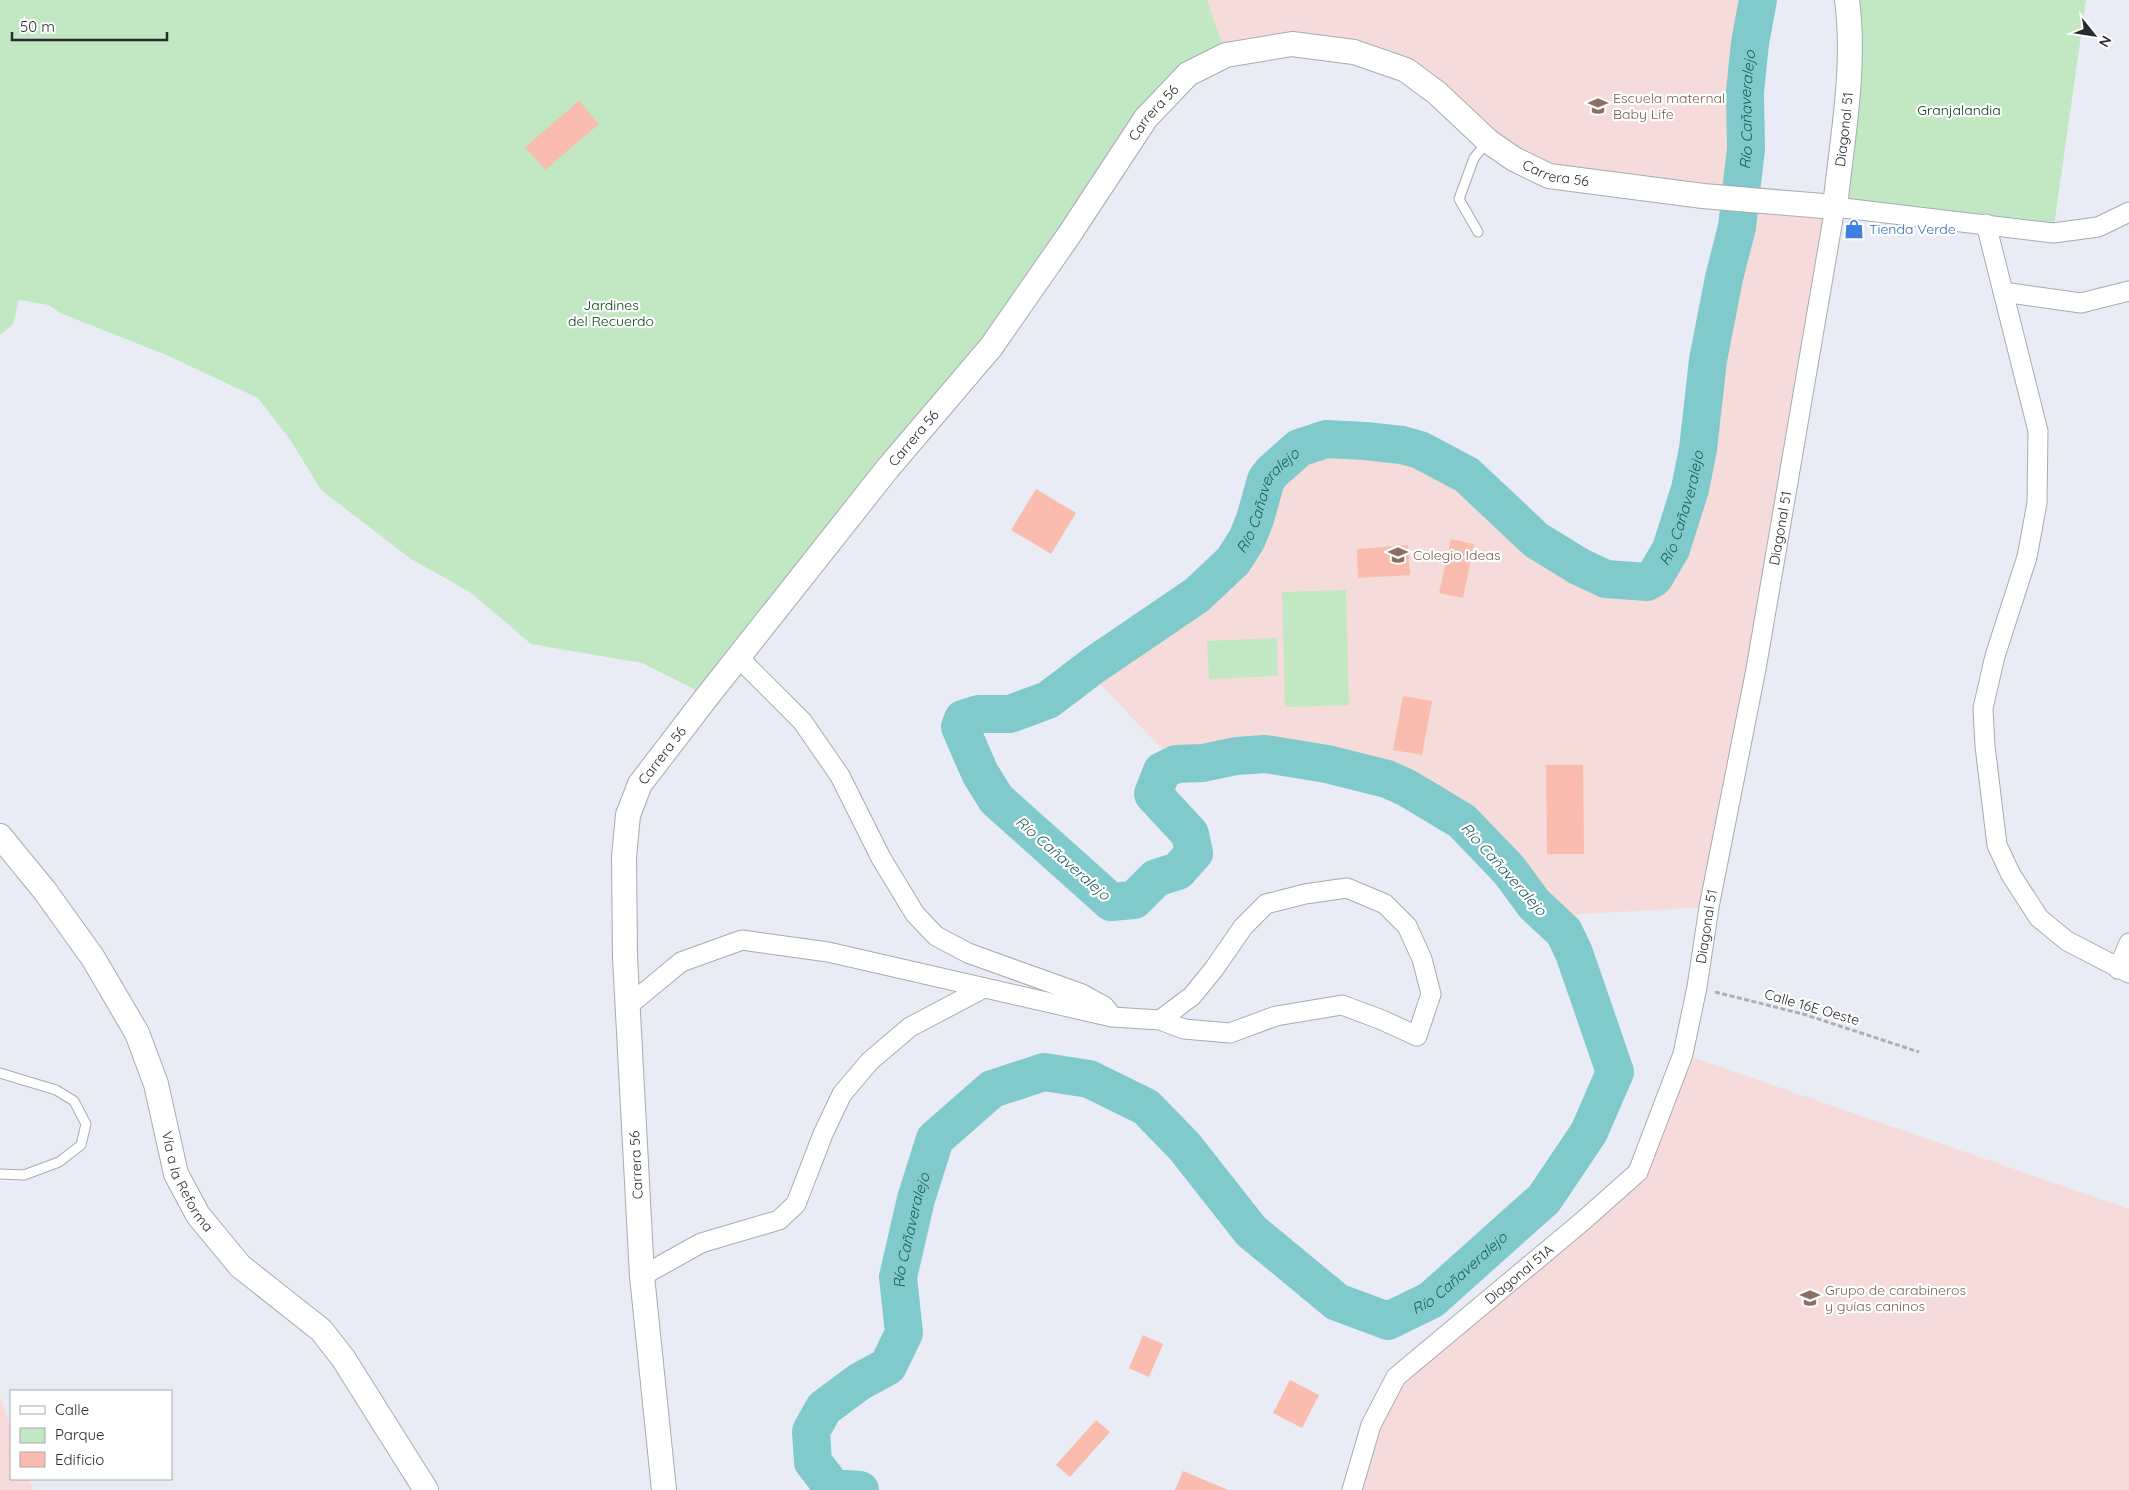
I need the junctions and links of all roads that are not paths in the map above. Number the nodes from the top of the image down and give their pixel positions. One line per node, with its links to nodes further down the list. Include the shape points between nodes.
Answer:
1 (1848, 4): 3 (street, Diagonal 51, via 1850,62)
2 (1488, 141): 3 (street, Carrera 56, via 1548,176 1703,196); 6 (lane, via 1474,158 1460,199); 9 (street, Carrera 56, via 1437,92 1406,70 1354,52 1292,44 1226,55 1188,74 1146,118 991,347 888,468)
3 (1835, 207): 5 (street); 17 (street, Diagonal 51, via 1756,669)
4 (2129, 212): 5 (street, via 2098,227 2053,233)
5 (1986, 224): 7 (street)
6 (1478, 232)
7 (2003, 292): 8 (street, via 2081,303); 12 (street, via 2038,431 2037,504 2028,557 1995,656 1983,708 1997,845 2011,875 2039,918 2067,941)
8 (2129, 292)
9 (738, 657): 14 (street, Carrera 56, via 640,784 628,815 624,857); 15 (street, via 807,728 840,776 881,858 915,914 936,936 968,953 1082,994 1104,1006)
10 (0, 836): 21 (street, Vía a la Reforma, via 45,890 93,958 137,1033 156,1084 176,1174 198,1215 240,1266 322,1330)
11 (2129, 943): 12 (street)
12 (2124, 971)
13 (984, 988): 14 (street, via 828,952 742,940 681,962); 15 (street); 20 (street, via 910,1027 870,1060 842,1094 796,1204 779,1220 701,1243)
14 (628, 1006): 20 (street, Carrera 56)
15 (1112, 1017): 16 (street)
16 (1160, 1020): 16 (street, via 1184,1029 1230,1033 1276,1016 1342,1005 1417,1036 1431,994 1422,959 1407,926 1385,904 1347,888 1266,904 1243,927 1192,996)
17 (1683, 1054): 23 (street, Diagonal 51A, via 1638,1172 1396,1377 1371,1425)
18 (0, 1073): 19 (lane, via 56,1090 74,1101 86,1124 80,1145 59,1162 24,1175)
19 (0, 1174)
20 (642, 1276): 22 (street, Carrera 56)
21 (426, 1490)
22 (664, 1490)
23 (1352, 1490)

